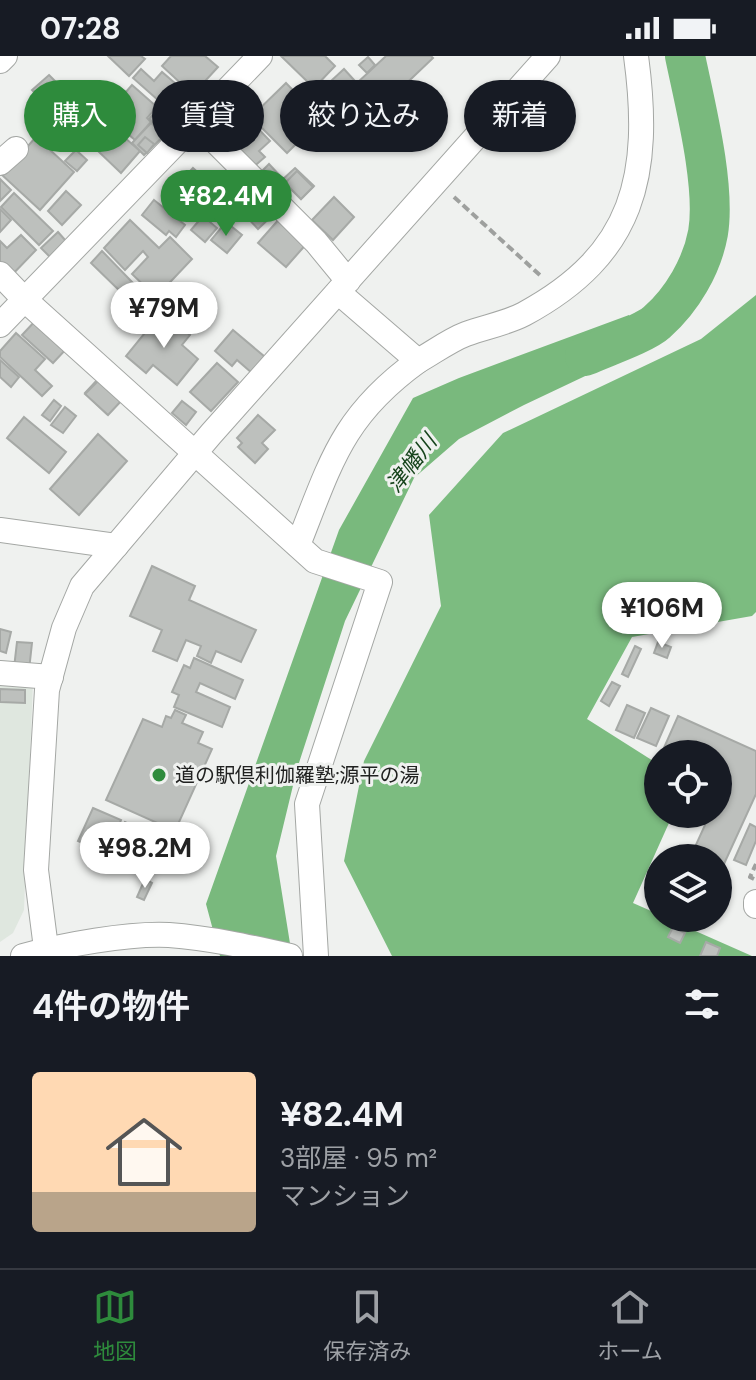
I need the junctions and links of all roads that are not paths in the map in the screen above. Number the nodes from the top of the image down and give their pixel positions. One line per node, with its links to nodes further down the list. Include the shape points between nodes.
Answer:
1 (5, 56): 5 (street)
2 (260, 56): 6 (street)
3 (548, 56): 10 (street)
4 (636, 56): 13 (street, via 639,166 623,221 609,243 560,294 521,316 462,335)
5 (0, 61)
6 (237, 80)
7 (167, 152): 11 (street)
8 (226, 152): 10 (street, via 316,242)
9 (0, 274): 11 (street)
10 (343, 287): 13 (street); 14 (street)
11 (24, 299): 12 (street); 14 (street)
12 (0, 325)
13 (418, 361): 17 (street, via 363,409 343,438 333,456)
14 (196, 455): 16 (street); 17 (street)
15 (0, 530): 16 (street)
16 (116, 546): 19 (street, via 82,586)
17 (307, 553): 22 (street, via 380,582 307,804)
18 (0, 673): 19 (street)
19 (51, 677): 20 (street, via 36,870)
20 (38, 954): 21 (street, via 166,935)
21 (290, 956)
22 (316, 956)

